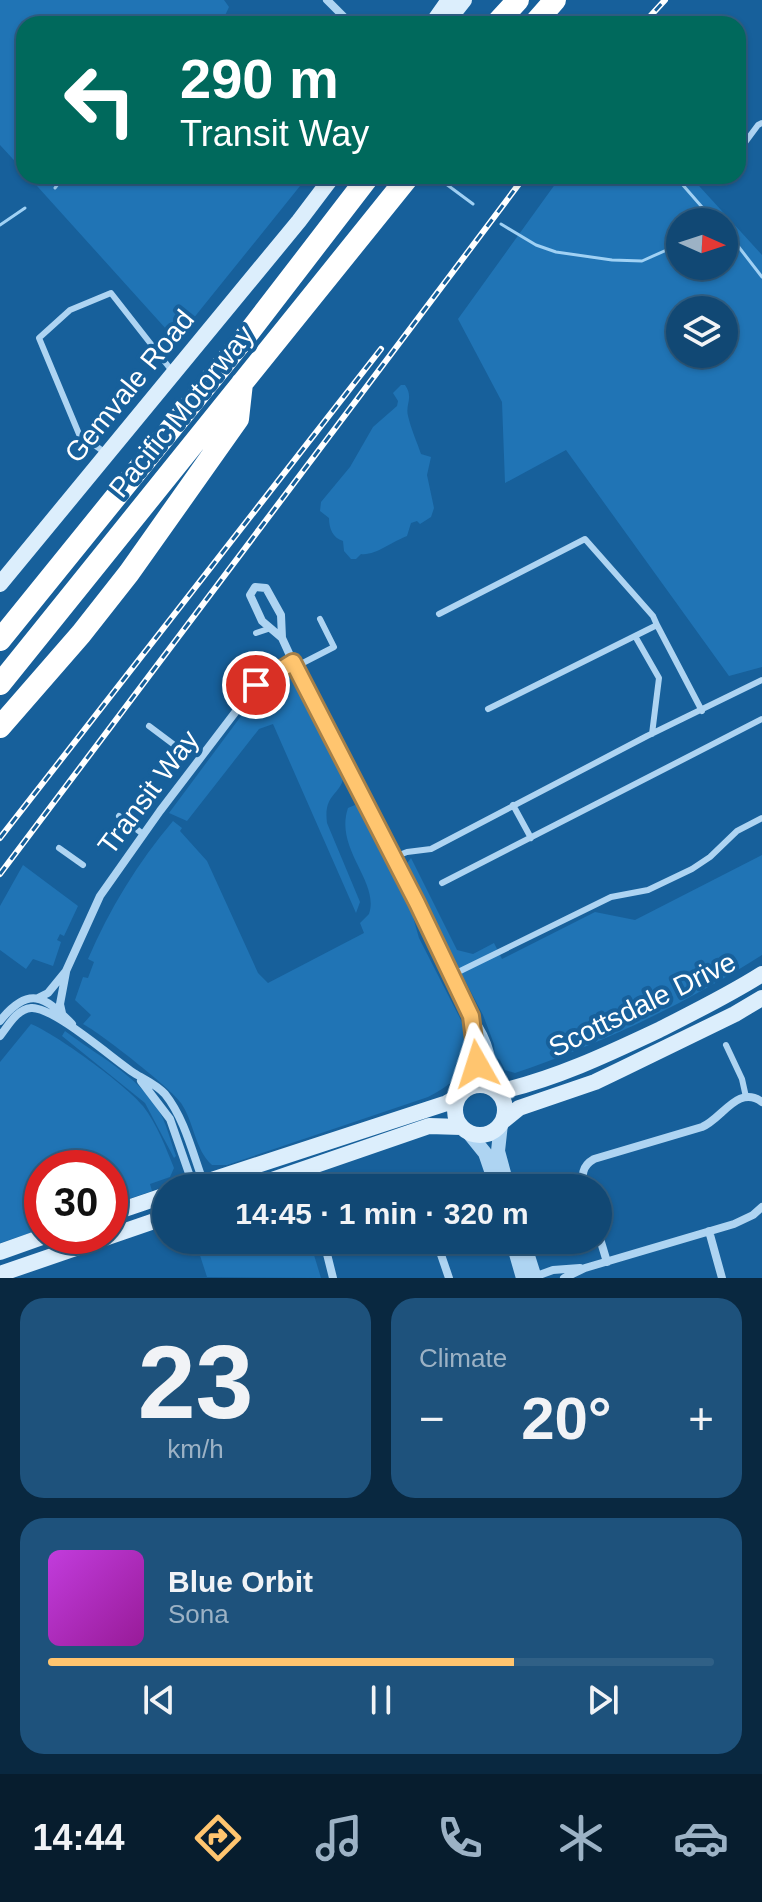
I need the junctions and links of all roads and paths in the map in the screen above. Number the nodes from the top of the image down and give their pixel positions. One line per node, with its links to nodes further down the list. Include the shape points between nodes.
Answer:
1 (327, 0): 5 (street)
2 (464, 0): 6 (main road)
3 (518, 0): 7 (highway)
4 (555, 0): 8 (highway)
5 (344, 16)
6 (451, 16)
7 (503, 16)
8 (541, 16)
9 (762, 123): 10 (lane)
10 (746, 141)
11 (324, 184): 14 (main road, Gemvale Road)
12 (363, 184): 28 (highway, Pacific Motorway)
13 (403, 184): 15 (highway, Pacific Motorway)
14 (173, 372): 16 (main road, Gemvale Road); 16 (lane, via 111,293 70,310 39,338 79,434)
15 (243, 382): 31 (highway, Pacific Motorway); 36 (highway, via 238,419 231,430 129,573)
16 (107, 454): 17 (main road, Gemvale Road)
17 (0, 584)
18 (251, 591): 19 (lane); 21 (street, via 266,588); 24 (street, via 262,621)
19 (243, 603)
20 (439, 614): 23 (lane, via 585,539)
21 (282, 619): 24 (lane); 27 (street)
22 (320, 619): 29 (lane, via 334,647)
23 (657, 625): 26 (lane); 33 (lane)
24 (271, 628): 25 (lane); 27 (street)
25 (256, 633)
26 (635, 636): 32 (lane); 37 (lane, via 659,678)
27 (282, 638): 29 (street)
28 (0, 640)
29 (294, 665): 42 (street, Transit Way, via 256,685); 45 (street)
30 (762, 680): 33 (lane)
31 (0, 684)
32 (488, 709)
33 (702, 711): 37 (lane)
34 (762, 719): 43 (lane)
35 (149, 726): 38 (lane)
36 (0, 727)
37 (652, 734): 39 (lane)
38 (173, 744)
39 (513, 805): 43 (lane); 45 (lane, via 431,849)
40 (119, 816): 42 (lane)
41 (762, 818): 50 (lane, via 737,831 692,869 648,890 611,897)
42 (143, 834): 48 (street, Transit Way, via 100,896)
43 (531, 838): 47 (lane)
44 (59, 848): 46 (lane)
45 (394, 857): 50 (street)
46 (83, 865)
47 (442, 883)
48 (66, 971): 51 (street, Transit Way); 53 (street, Transit Way)
49 (762, 974): 59 (main road, Scottsdale Drive, via 608,1054 529,1085)
50 (452, 975): 54 (street)
51 (38, 998): 53 (street); 55 (street, Transit Way, via 19,1001)
52 (762, 998): 63 (main road, Scottsdale Drive, via 620,1070 519,1108)
53 (62, 1014): 56 (street)
54 (471, 1016): 59 (street, via 484,1033); 60 (street, via 478,1056)
55 (0, 1021)
56 (78, 1031): 57 (street, via 31,1008 18,1013); 65 (street, via 135,1074 170,1119)
57 (0, 1036)
58 (726, 1045): 61 (lane)
59 (497, 1091): 60 (main road, via 481,1085); 63 (main road, via 505,1104)
60 (465, 1092): 64 (main road, via 455,1112); 66 (main road, via 447,1103)
61 (746, 1097): 62 (street); 70 (street, via 708,1125 588,1163)
62 (762, 1102)
63 (502, 1122): 64 (main road, via 484,1135); 69 (street, via 498,1151)
64 (465, 1129): 67 (main road, via 429,1126); 68 (street, via 485,1153)
65 (192, 1174)
66 (233, 1174)
67 (290, 1174)
68 (492, 1174)
69 (504, 1174)
70 (582, 1174)
71 (152, 1200): 73 (main road)
72 (762, 1207): 75 (street, via 744,1220)
73 (128, 1208)
74 (152, 1222): 84 (main road)
75 (709, 1231): 83 (street); 89 (street)
76 (24, 1243): 77 (main road)
77 (0, 1252)
78 (327, 1254): 87 (street)
79 (441, 1254): 88 (street)
80 (519, 1254): 86 (street)
81 (526, 1254): 86 (street)
82 (605, 1254): 83 (street)
83 (607, 1262): 85 (street)
84 (0, 1274)
85 (565, 1275): 86 (street)
86 (531, 1277)
87 (333, 1278)
88 (449, 1278)
89 (722, 1278)

